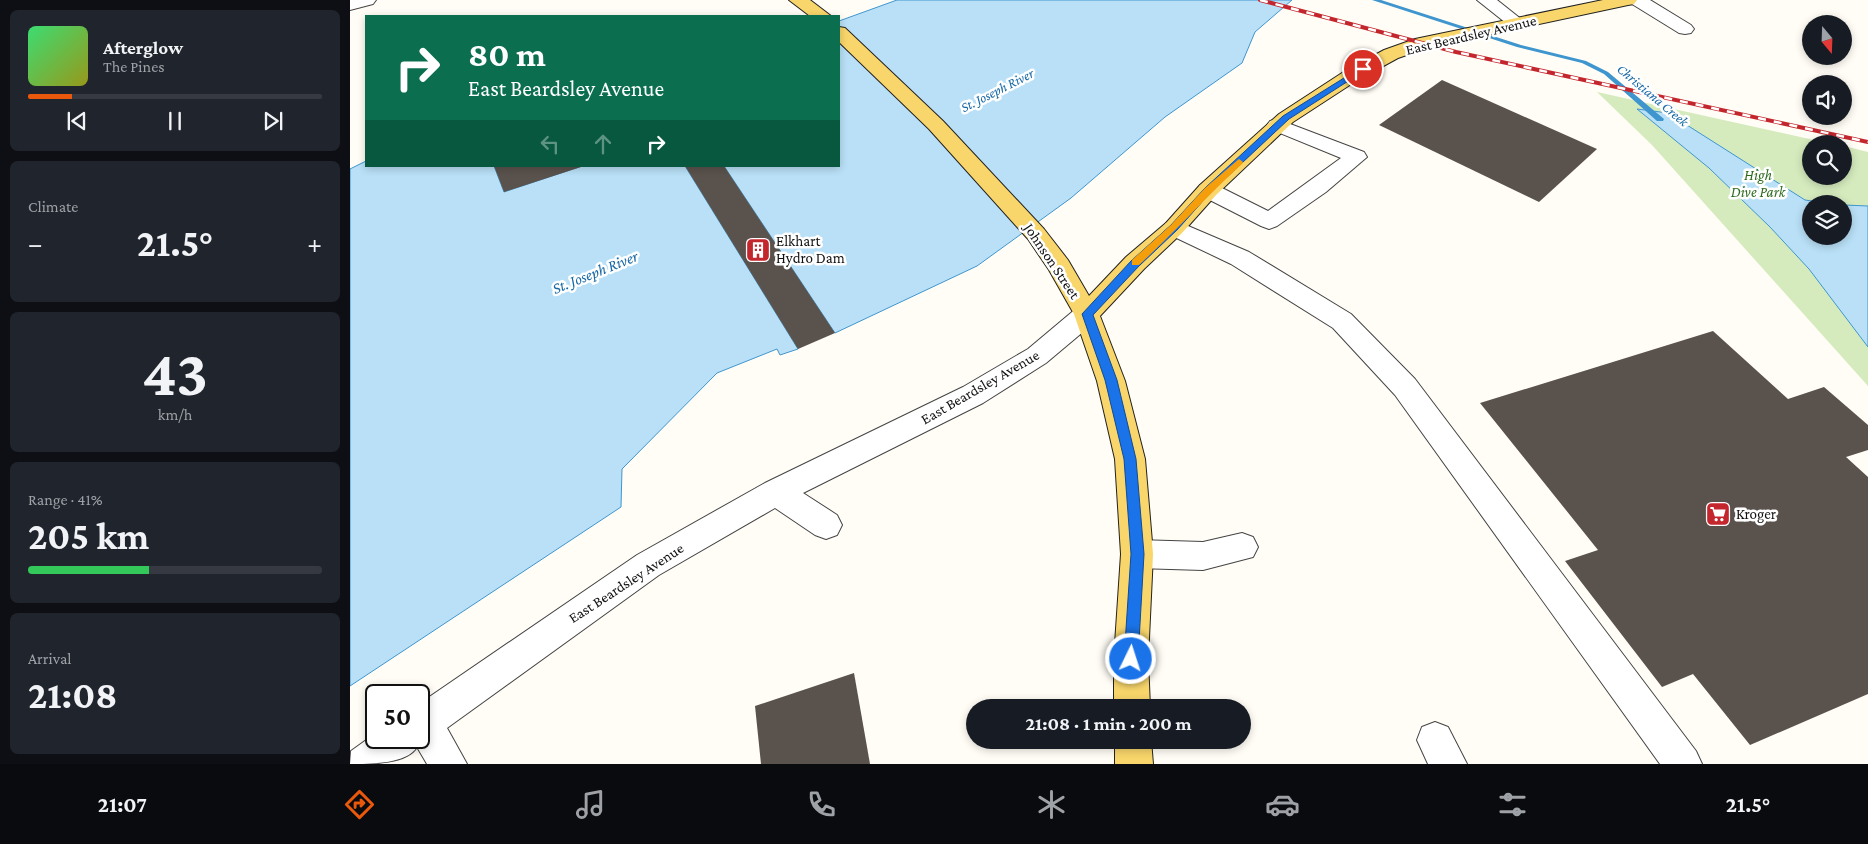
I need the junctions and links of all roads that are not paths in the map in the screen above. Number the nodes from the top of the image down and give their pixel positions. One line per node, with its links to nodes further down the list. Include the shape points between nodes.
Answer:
1 (367, 0): 6 (street)
2 (798, 0): 7 (main road)
3 (1486, 0): 8 (street)
4 (1628, 0): 8 (main road, East Beardsley Avenue)
5 (1638, 0): 9 (street)
6 (350, 5)
7 (820, 15)
8 (1510, 25): 11 (main road, East Beardsley Avenue, via 1437,40 1391,54 1349,77)
9 (1685, 30)
10 (840, 33): 14 (main road, Johnson Street, via 936,125 1036,234)
11 (1278, 125): 12 (main road, East Beardsley Avenue); 12 (street, via 1356,157 1269,221)
12 (1208, 190): 13 (main road, East Beardsley Avenue)
13 (1174, 228): 14 (main road, East Beardsley Avenue, via 1135,263); 27 (street, via 1240,258 1348,326 1404,388)
14 (1087, 314): 15 (street, East Beardsley Avenue, via 1037,356 973,394); 18 (main road, Johnson Street, via 1111,380 1130,459)
15 (776, 492): 16 (street); 20 (street, East Beardsley Avenue, via 648,565)
16 (826, 525)
17 (1242, 547): 18 (street, via 1203,556)
18 (1138, 554): 19 (main road, Johnson Street, via 1131,659)
19 (1132, 699)
20 (430, 718)
21 (430, 745): 25 (street)
22 (386, 749): 24 (street, East Beardsley Avenue)
23 (1133, 749): 26 (main road)
24 (364, 764)
25 (448, 764)
26 (1134, 764)
27 (1683, 764)

